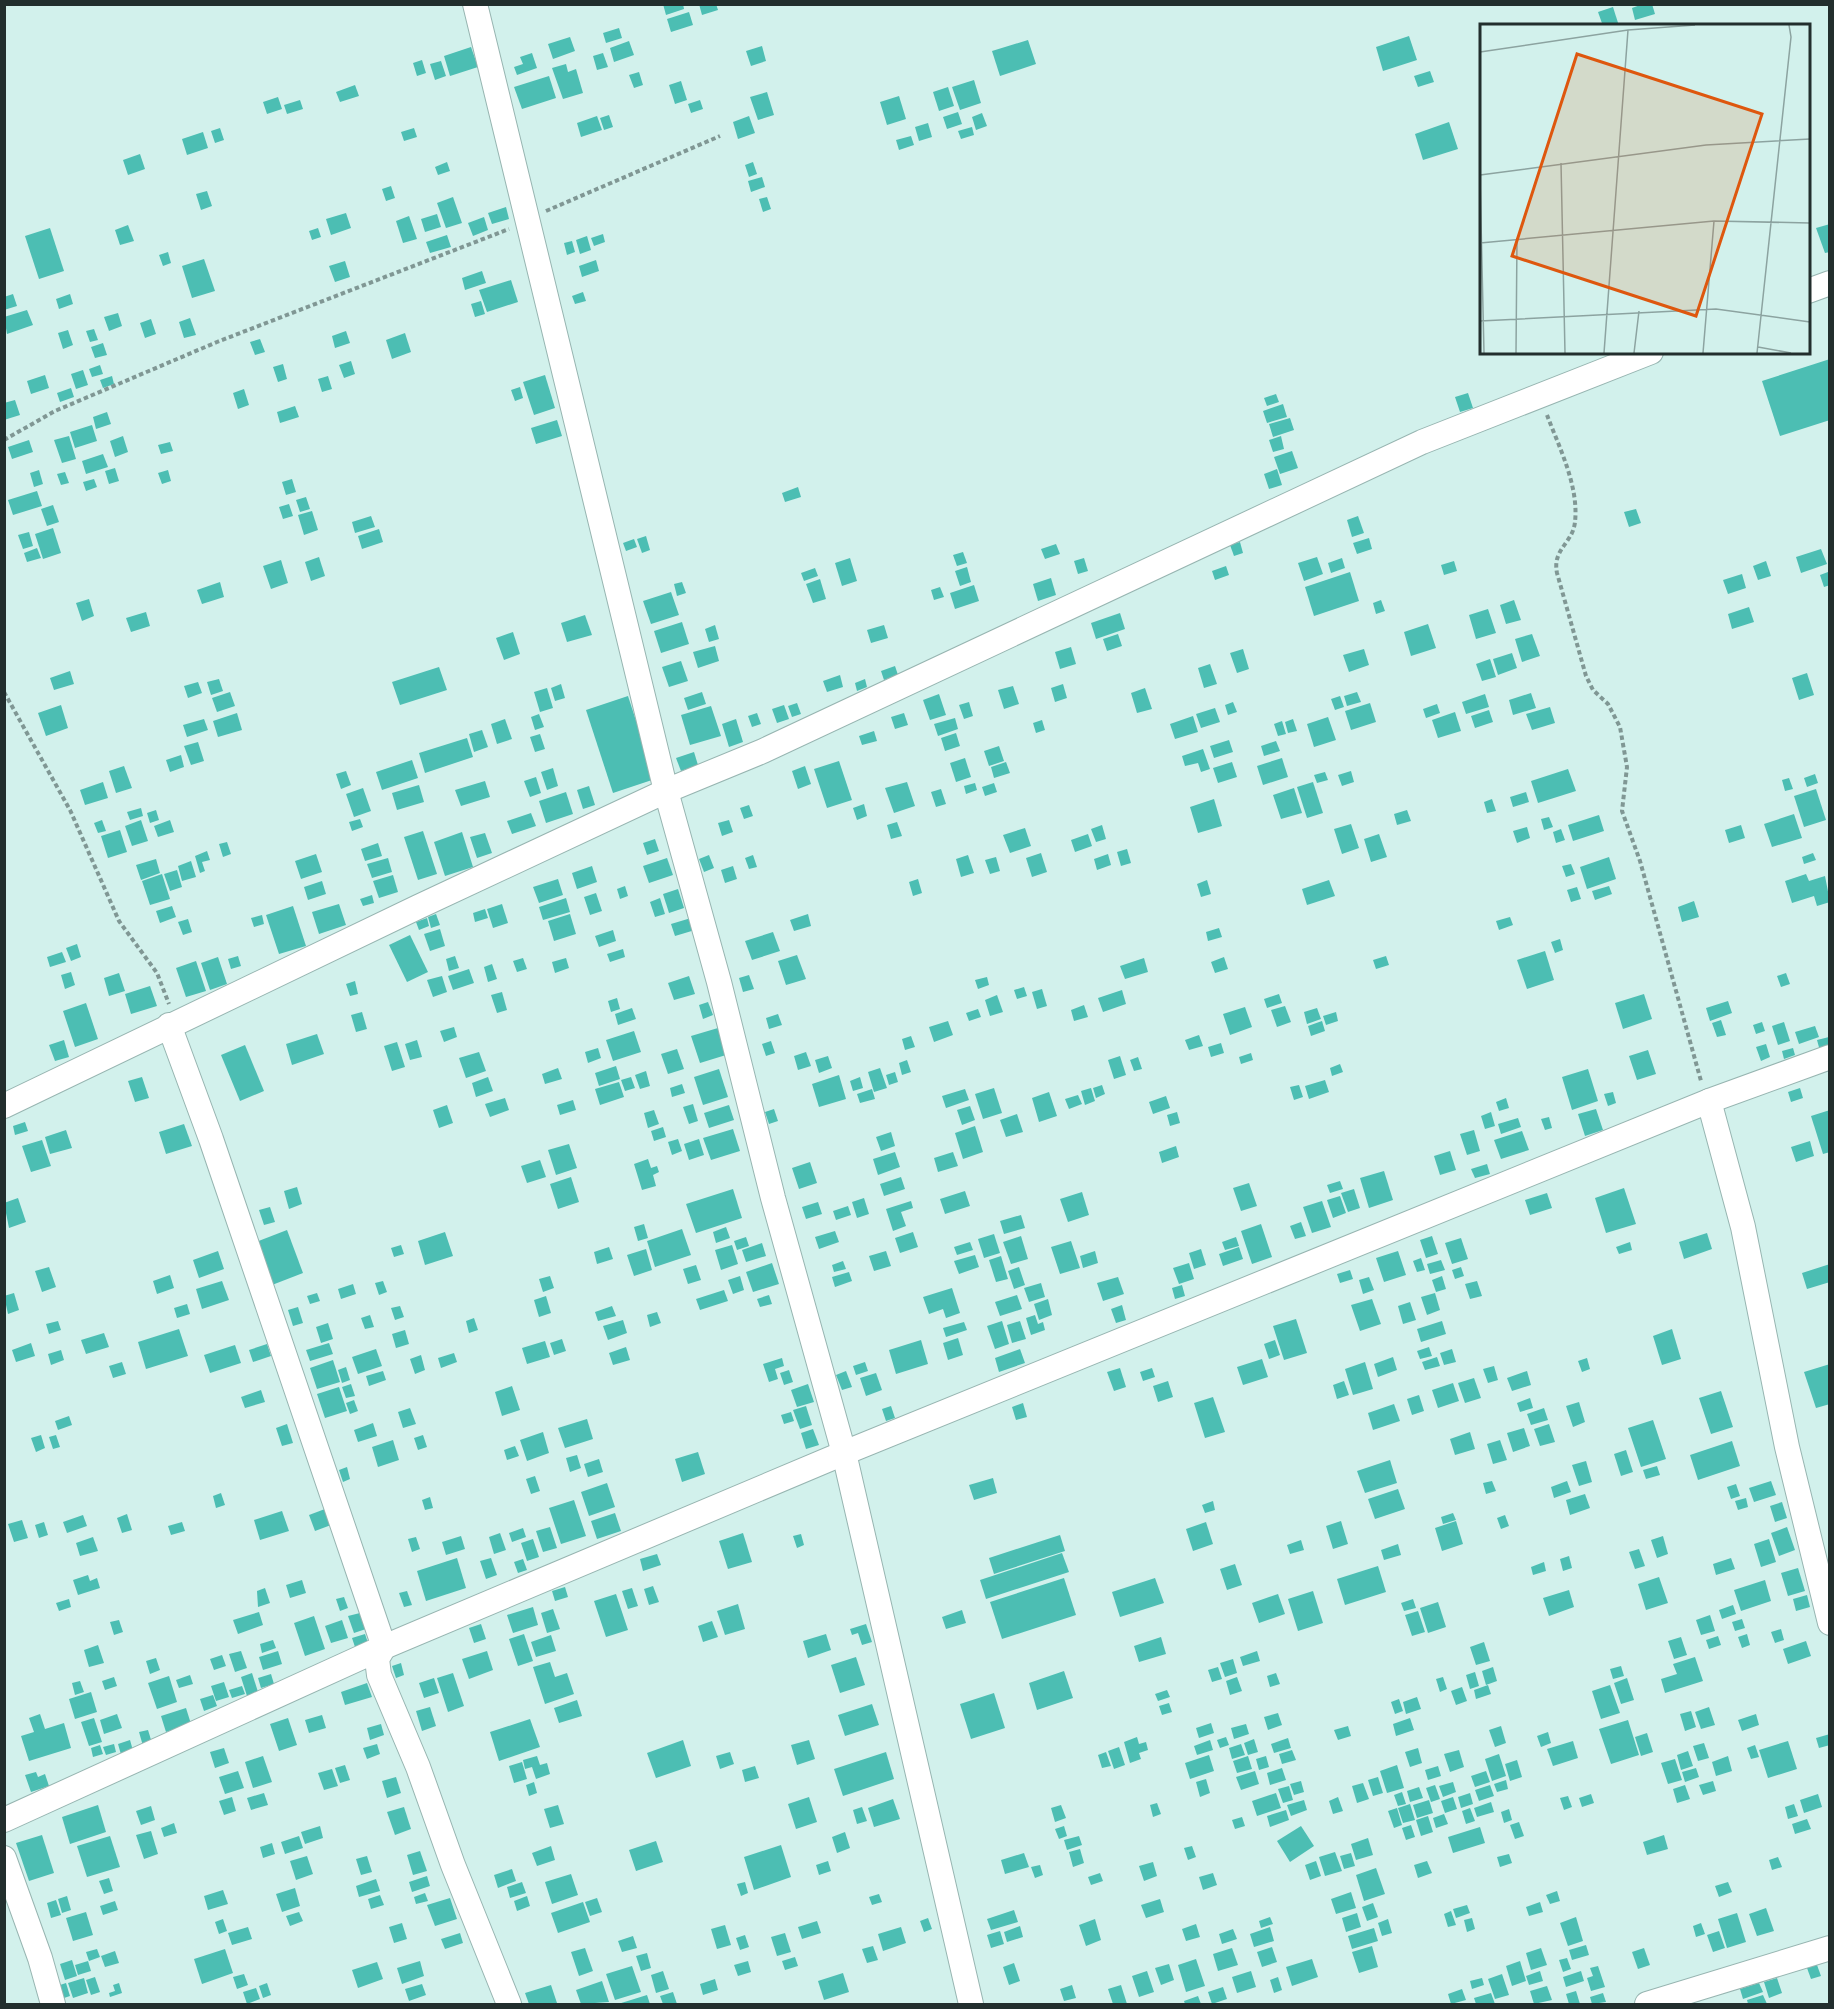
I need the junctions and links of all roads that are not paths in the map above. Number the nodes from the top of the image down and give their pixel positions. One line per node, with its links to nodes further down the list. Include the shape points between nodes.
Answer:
1 (475, 4): 5 (street)
2 (1830, 283): 3 (street)
3 (1810, 291)
4 (1646, 354): 5 (street, via 1422,442 763,751)
5 (666, 791): 6 (street); 10 (street)
6 (168, 1025): 9 (street); 12 (street)
7 (1830, 1058): 8 (street)
8 (1709, 1101): 10 (street); 11 (street, via 1743,1227 1787,1447)
9 (4, 1106)
10 (844, 1453): 12 (street); 18 (street)
11 (1830, 1623)
12 (384, 1647): 13 (street); 17 (street, via 377,1659 379,1675)
13 (4, 1820)
14 (4, 1858): 16 (street)
15 (1830, 1948): 19 (street)
16 (53, 2004)
17 (509, 2004)
18 (971, 2004)
19 (1647, 2004)

